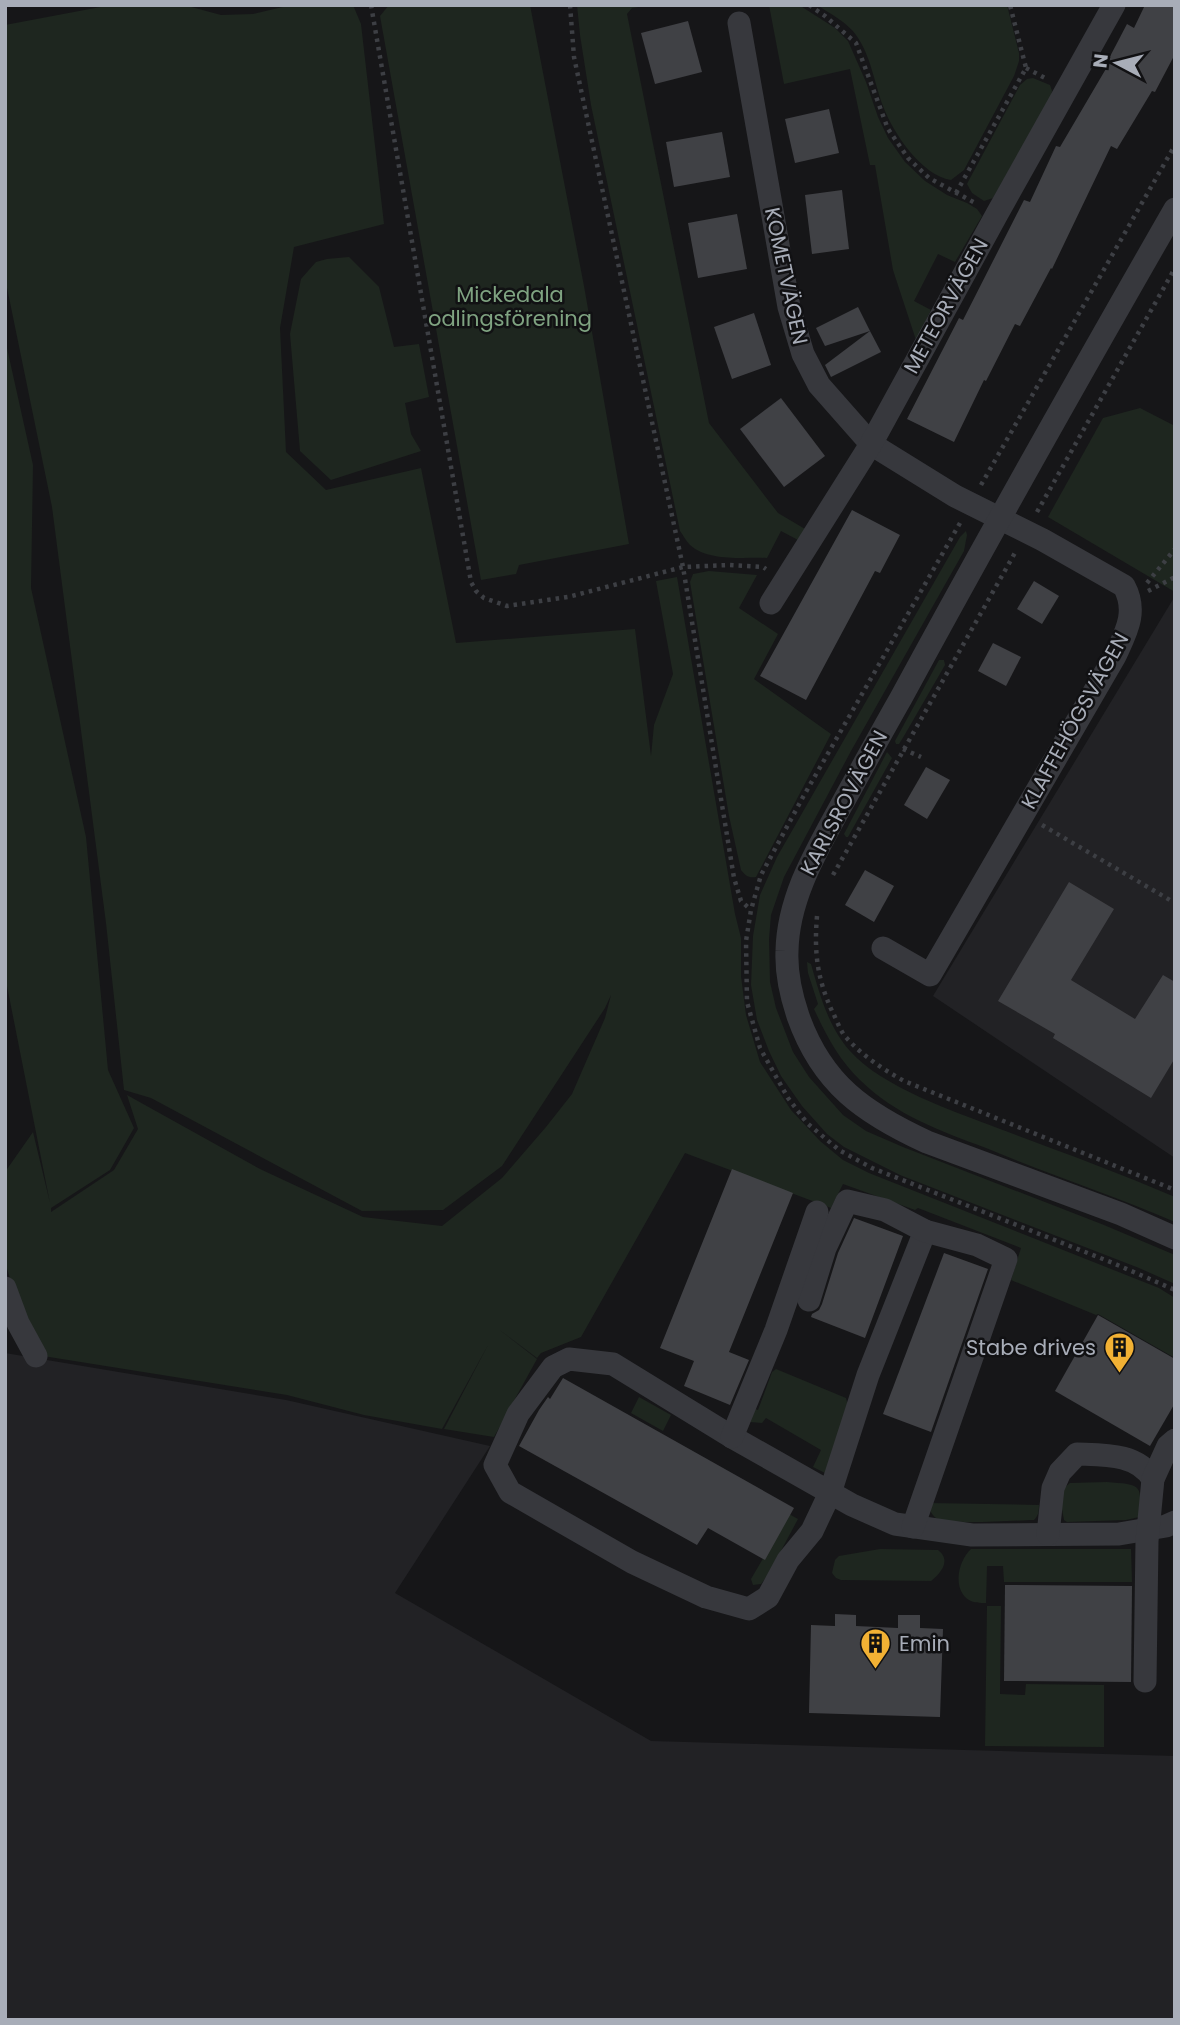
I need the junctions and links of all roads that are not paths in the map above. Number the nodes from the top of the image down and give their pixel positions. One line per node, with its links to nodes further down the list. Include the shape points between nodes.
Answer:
1 (1114, 5): 4 (street, METEORVÄGEN)
2 (739, 23): 4 (street, KOMETVÄGEN, via 789,307 803,354 819,385)
3 (1175, 209): 5 (street, KARLSROVÄGEN)
4 (871, 444): 5 (street, KOMETVÄGEN); 6 (street, METEORVÄGEN)
5 (999, 518): 7 (street, KLAFFEHÖGSVÄGEN, via 1124,586 1131,598 1129,625 930,975); 10 (street, KARLSROVÄGEN, via 799,889 788,934 789,985 816,1056 854,1100 874,1114 927,1142)
6 (771, 603)
7 (883, 948)
8 (817, 1212): 14 (street)
9 (925, 1231): 12 (street, via 885,1210 847,1201 825,1248); 17 (street, via 868,1375); 19 (street, via 977,1245 1006,1259)
10 (1175, 1238)
11 (5, 1288): 13 (street)
12 (809, 1300)
13 (36, 1356)
14 (732, 1437): 17 (street); 17 (street, via 613,1364 569,1359 553,1367 518,1414 495,1465 510,1492 632,1562 706,1597 749,1609 768,1597 788,1560 812,1531)
15 (1175, 1440): 16 (street)
16 (1153, 1479): 20 (street); 21 (street, via 1133,1461 1077,1454 1060,1472 1053,1488)
17 (830, 1493): 19 (street, via 895,1524)
18 (1175, 1522): 20 (street)
19 (913, 1527): 21 (street, via 972,1535)
20 (1149, 1529): 21 (street, via 1119,1534); 22 (street)
21 (1048, 1534)
22 (1144, 1681)

